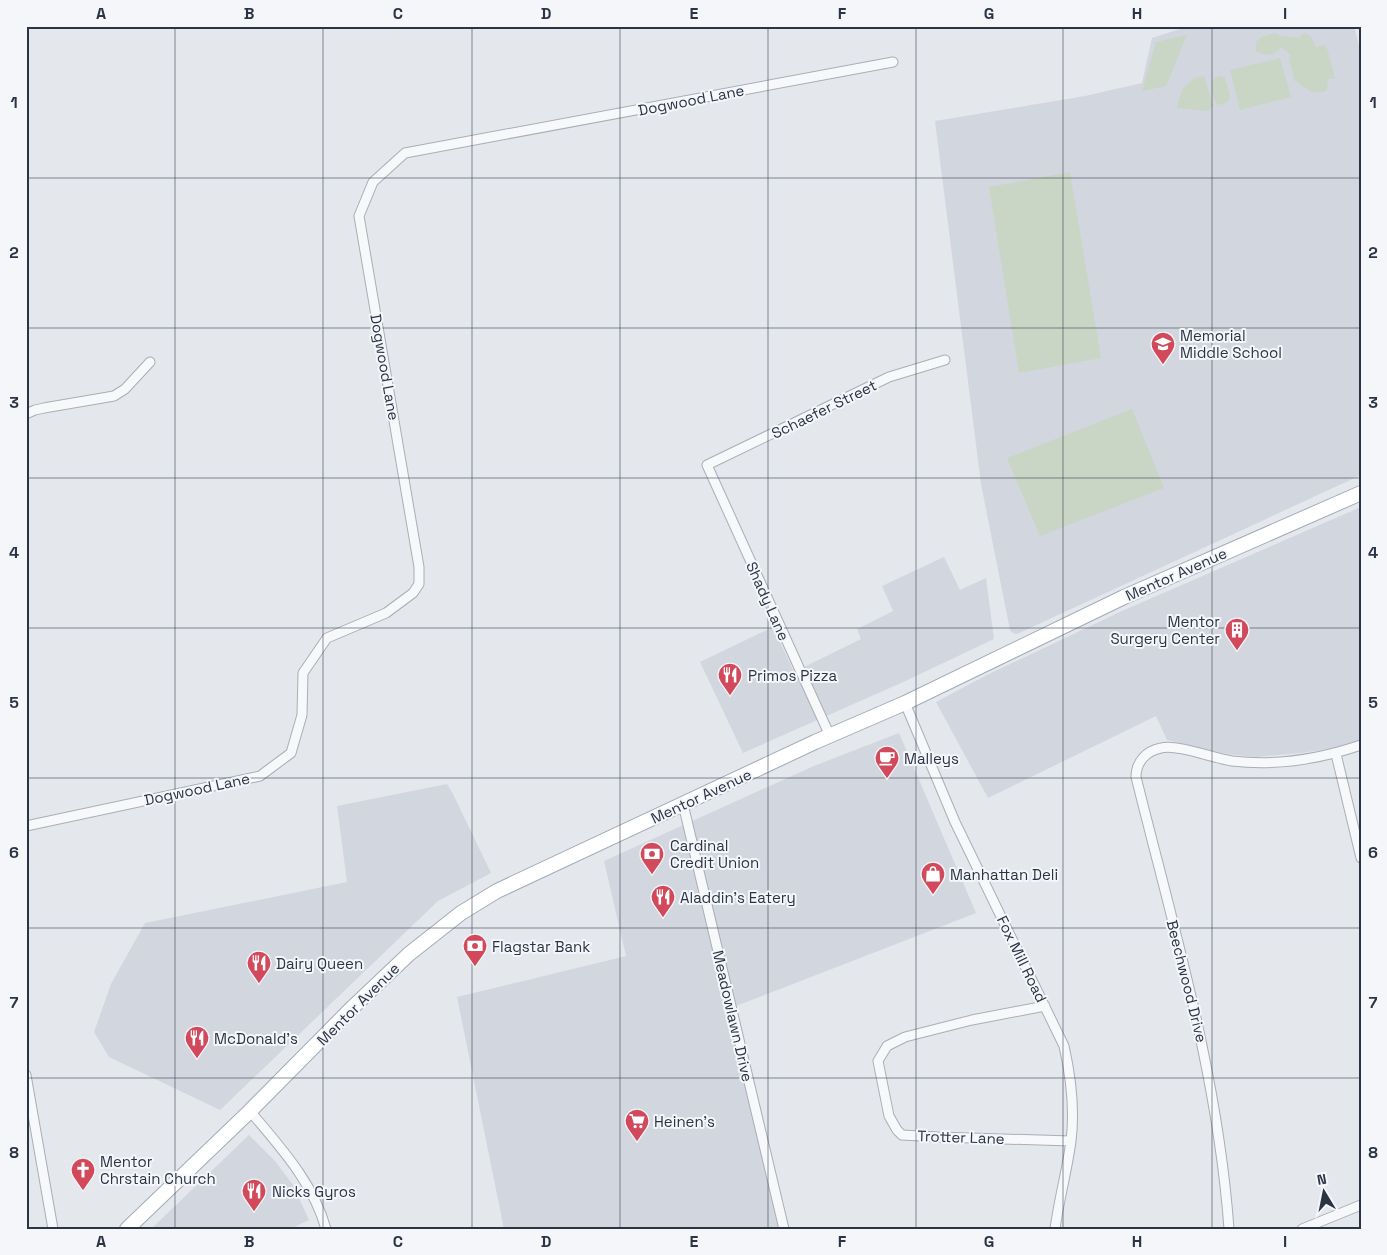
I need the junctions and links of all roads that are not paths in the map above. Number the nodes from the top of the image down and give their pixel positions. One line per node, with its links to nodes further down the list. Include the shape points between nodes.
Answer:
1 (893, 62): 12 (street, Dogwood Lane, via 405,153 373,182 359,216 420,567 419,584 413,593 386,613 326,638 303,673 302,715 291,753 260,776)
2 (945, 360): 5 (street, Schaefer Street, via 889,377)
3 (150, 362): 4 (street, via 114,396)
4 (26, 414)
5 (707, 465): 8 (street, Shady Lane)
6 (1361, 493): 7 (main road, Mentor Avenue, via 1124,597)
7 (905, 703): 8 (main road, Mentor Avenue); 14 (street, Fox Mill Road, via 955,822)
8 (830, 736): 11 (main road, Mentor Avenue)
9 (1361, 745): 10 (street)
10 (1336, 754): 13 (street); 24 (street, Beechwood Drive, via 1257,763 1170,747 1148,753 1136,769 1205,1053 1221,1148)
11 (683, 804): 16 (main road, Mentor Avenue, via 505,887 461,913 409,954); 22 (street, Meadowlawn Drive)
12 (26, 826)
13 (1361, 858)
14 (1045, 1006): 17 (street, Fox Mill Road, via 1064,1046 1070,1071 1073,1097); 17 (street, Trotter Lane, via 905,1037 887,1046 878,1061 889,1116 902,1135)
15 (26, 1075): 19 (street)
16 (250, 1111): 20 (main road, Mentor Avenue); 21 (street, via 302,1175 316,1200)
17 (1071, 1141): 23 (street, Fox Mill Road)
18 (1361, 1205): 25 (street)
19 (52, 1229)
20 (127, 1229)
21 (326, 1229)
22 (784, 1229)
23 (1055, 1229)
24 (1229, 1229)
25 (1302, 1229)

